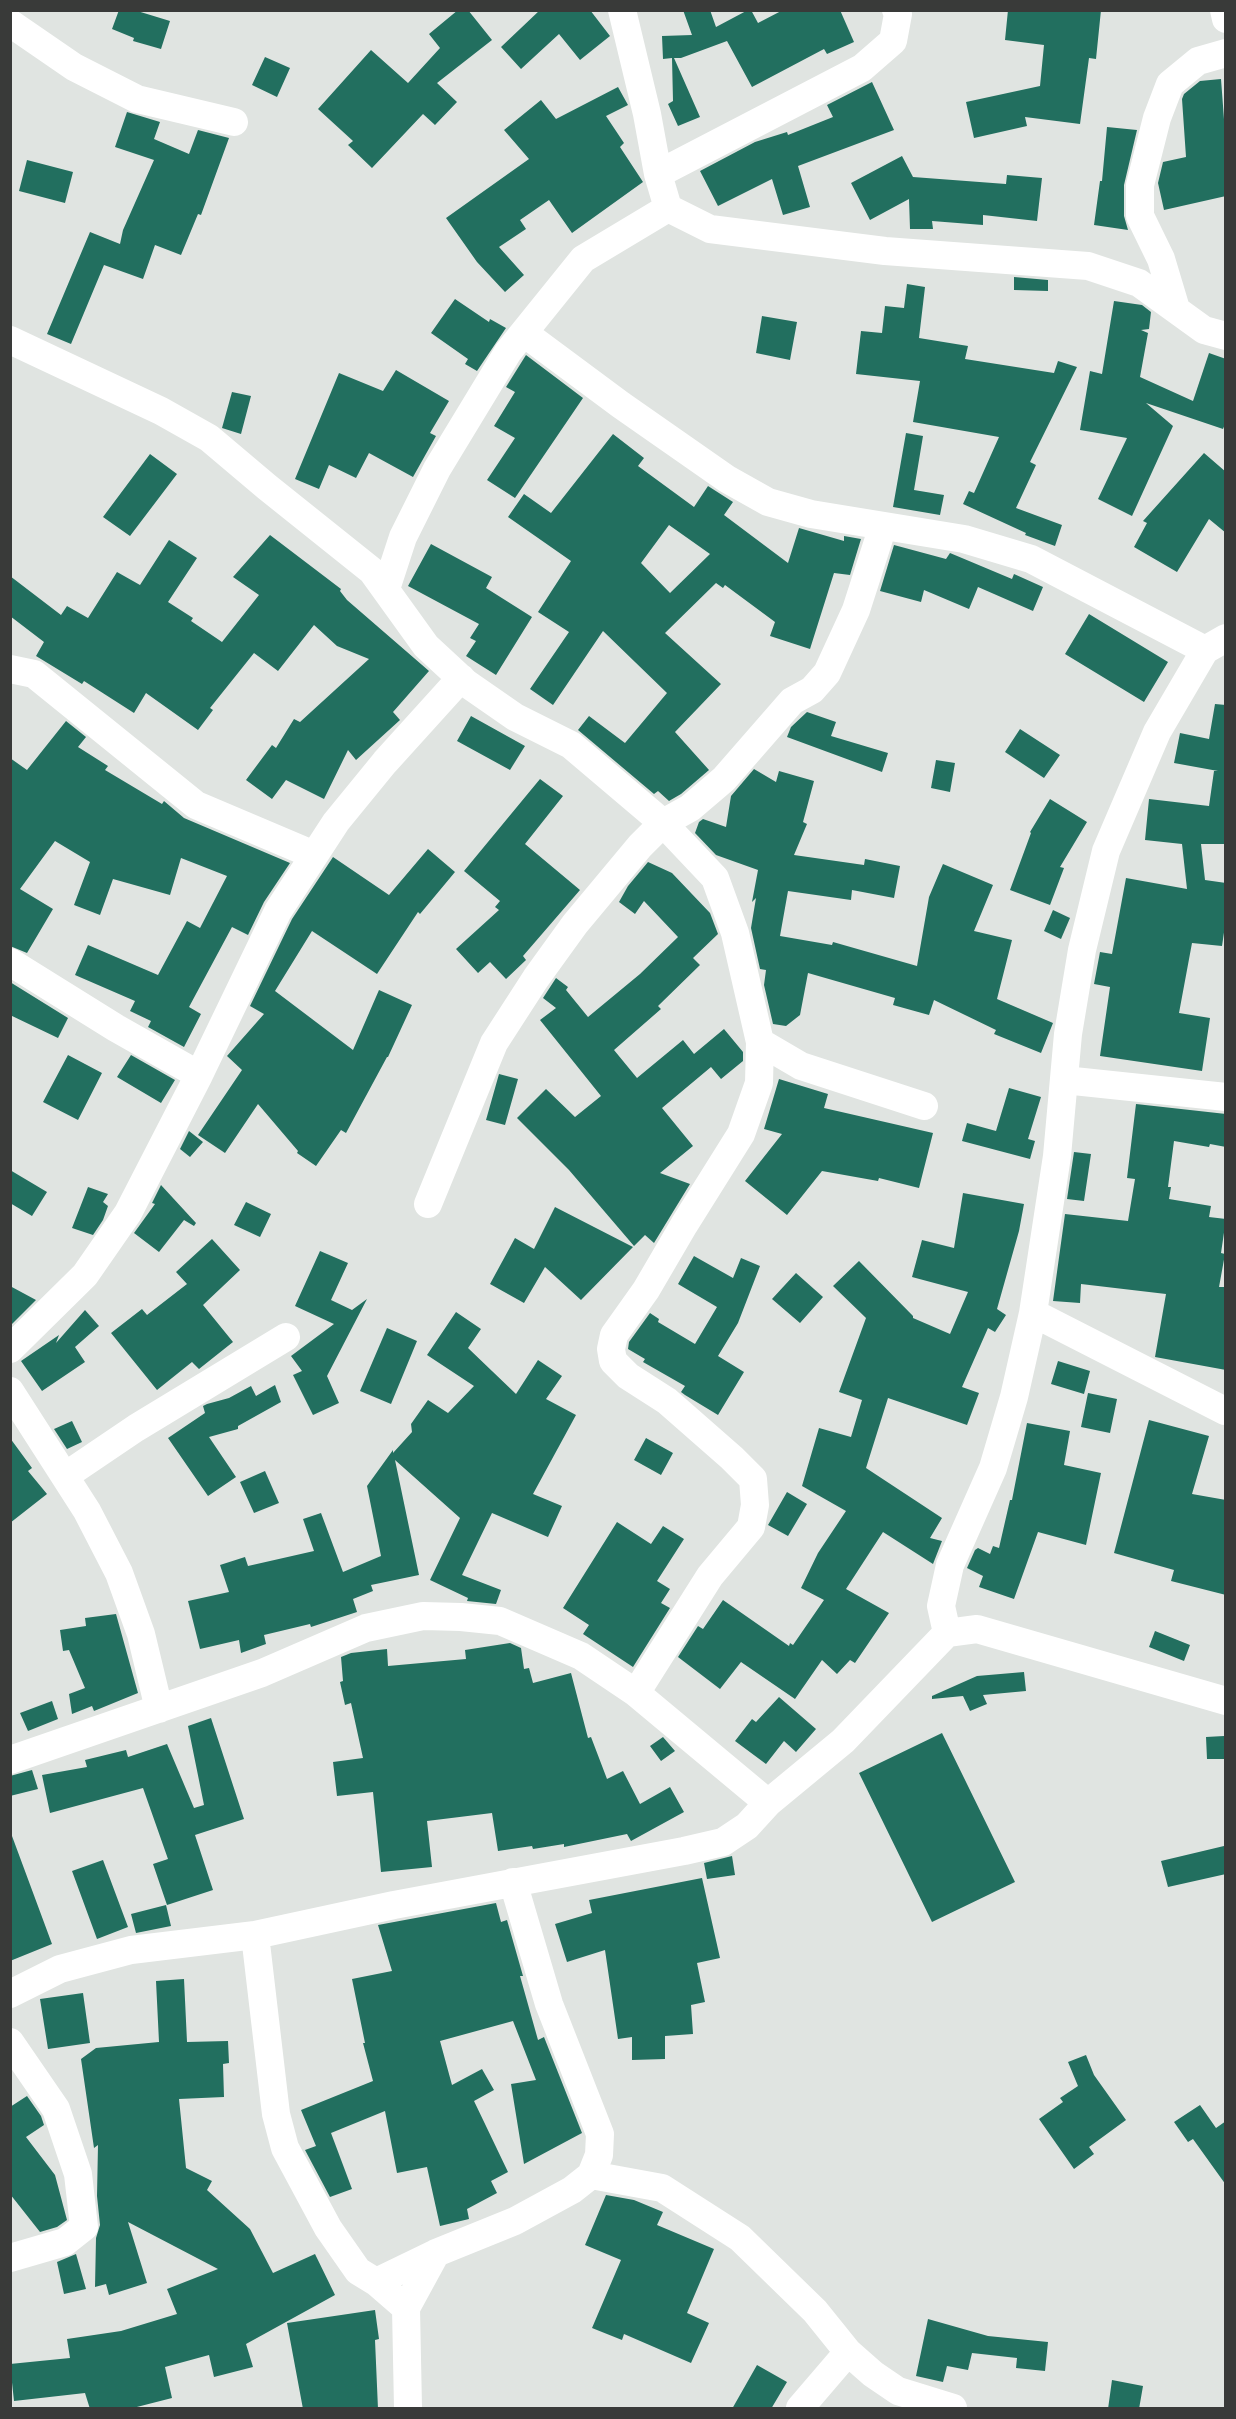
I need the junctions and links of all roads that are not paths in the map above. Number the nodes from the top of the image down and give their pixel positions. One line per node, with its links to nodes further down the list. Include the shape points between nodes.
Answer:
1 (622, 10): 8 (street)
2 (896, 10): 8 (street, via 893,41 862,69)
3 (1224, 10): 4 (street)
4 (1226, 19)
5 (10, 23): 7 (street, via 74,67 137,99)
6 (1226, 53): 10 (street, via 1198,61 1170,84 1140,185 1140,216 1161,259)
7 (234, 122)
8 (658, 174): 9 (street)
9 (668, 208): 10 (street, via 710,229 885,251 1088,266 1139,283); 11 (street, via 583,259)
10 (1176, 309): 12 (street, via 1204,330)
11 (524, 333): 14 (street, via 727,479 768,502); 15 (street, via 508,352 436,469 403,537)
12 (1226, 336)
13 (10, 340): 15 (street, via 161,411 209,438 372,571)
14 (883, 526): 16 (street, via 964,539 1032,559); 19 (street, via 856,610 827,673 812,690 792,701 724,779 690,808)
15 (386, 589): 18 (street, via 426,646)
16 (1216, 644): 24 (street, via 1157,732 1106,851 1082,950)
17 (10, 669): 20 (street, via 34,674 196,805)
18 (461, 678): 19 (street, via 515,717 570,745); 20 (street, via 385,762)
19 (663, 823): 22 (street, via 715,879 735,933); 27 (street, via 575,924 494,1043)
20 (314, 855): 23 (street, via 278,911)
21 (10, 962): 23 (street)
22 (760, 1042): 26 (street, via 801,1066); 35 (street, via 759,1083 741,1134 646,1290 614,1335 611,1349 614,1361 628,1376 668,1401 753,1479 755,1505 751,1527 710,1576)
23 (200, 1075): 30 (street, via 128,1213 86,1275)
24 (1064, 1080): 25 (street); 28 (street)
25 (1226, 1097)
26 (924, 1106)
27 (428, 1204)
28 (1034, 1313): 32 (street); 34 (street, via 993,1468 950,1565 941,1606)
29 (286, 1337): 33 (street)
30 (10, 1349)
31 (10, 1391): 33 (street)
32 (1225, 1411)
33 (65, 1476): 37 (street, via 119,1573 141,1634)
34 (947, 1633): 36 (street, via 977,1629); 39 (street, via 843,1741)
35 (636, 1694): 37 (street, via 581,1656 500,1621 423,1616 366,1628 262,1673); 39 (street)
36 (1226, 1701)
37 (159, 1709): 38 (street)
38 (10, 1760)
39 (768, 1803): 40 (street, via 747,1826 723,1842)
40 (513, 1882): 41 (street); 44 (street, via 549,2004 600,2134 599,2155)
41 (255, 1935): 42 (street, via 131,1950 60,1969); 47 (street, via 274,2103 285,2148 328,2228 357,2271)
42 (10, 1994)
43 (10, 2042): 46 (street, via 56,2109 78,2174 84,2227 65,2242)
44 (591, 2175): 45 (street, via 572,2190 514,2221); 49 (street, via 662,2188 740,2238 815,2311)
45 (436, 2253): 47 (street); 48 (street)
46 (10, 2258)
47 (376, 2282): 48 (street)
48 (406, 2308): 50 (street)
49 (848, 2352): 51 (street); 52 (street, via 898,2391)
50 (408, 2409)
51 (800, 2409)
52 (953, 2409)

